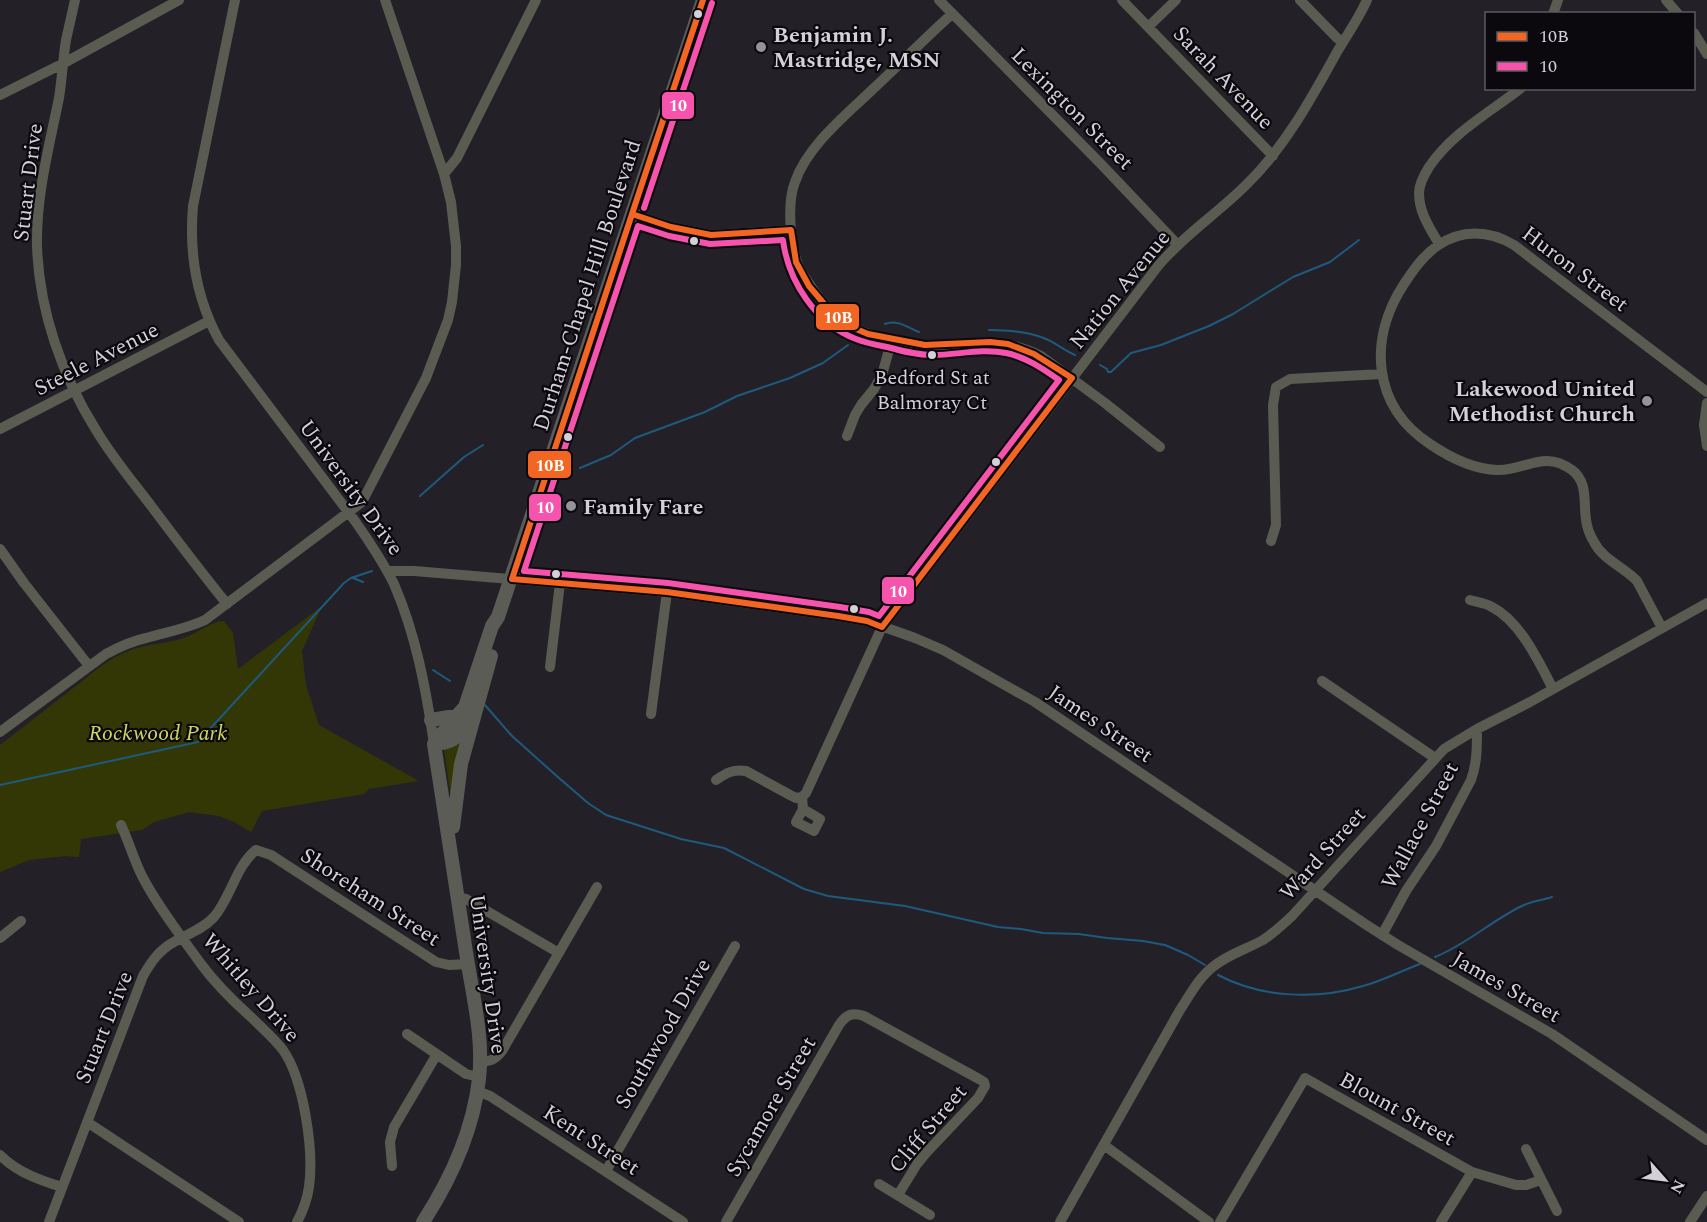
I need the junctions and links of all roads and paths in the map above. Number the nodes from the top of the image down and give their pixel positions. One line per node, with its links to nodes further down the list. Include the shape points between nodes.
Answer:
1 (75, 0): 19 (street, Stuart Drive)
2 (179, 0): 19 (street)
3 (235, 0): 28 (street, University Drive, via 192,216 194,267)
4 (385, 0): 23 (street)
5 (536, 0): 23 (street, via 457,158)
6 (703, 0): 24 (main road, Durham-Chapel Hill Boulevard)
7 (939, 0): 14 (street, Lexington Street)
8 (1122, 0): 15 (street, Sarah Avenue)
9 (1176, 0): 15 (street)
10 (1300, 0): 17 (street)
11 (1366, 0): 17 (street, Nation Avenue)
12 (1666, 0): 13 (street)
13 (1676, 12)
14 (952, 14): 25 (street, via 812,151 791,197); 26 (street, Lexington Street)
15 (1148, 27): 22 (street, Sarah Avenue)
16 (1695, 35): 18 (street)
17 (1343, 42): 22 (street, Nation Avenue)
18 (1707, 54)
19 (64, 63): 21 (street); 32 (street, Stuart Drive, via 43,181 38,247 51,332)
20 (1518, 90): 27 (street, via 1449,143 1425,175 1419,188 1421,210)
21 (0, 95)
22 (1273, 156): 26 (street, Nation Avenue, via 1238,194)
23 (444, 174): 39 (street, via 456,246 448,320 433,361 362,502)
24 (632, 214): 25 (street, via 711,235); 43 (main road, Durham-Chapel Hill Boulevard)
25 (791, 230): 29 (street, via 797,265 825,306 850,327)
26 (1178, 244): 31 (street, Nation Avenue)
27 (1439, 244): 30 (street, Huron Street, via 1420,261 1392,306 1382,338); 33 (street, Huron Street, via 1475,233 1505,239)
28 (209, 321): 32 (street, Steele Avenue); 39 (street, University Drive, via 227,352)
29 (892, 339): 31 (street, via 933,346 1007,344 1041,356); 36 (street, via 882,375 855,415)
30 (1382, 374): 40 (street, via 1290,379 1276,387 1276,525); 51 (street, Huron Street, via 1388,395 1410,429 1452,457 1498,470 1550,461 1575,473 1584,488 1587,525 1594,542 1637,581)
31 (1072, 378): 38 (street); 50 (street, Nation Avenue)
32 (75, 390): 35 (street, Steele Avenue); 48 (street, Stuart Drive, via 96,431 120,465)
33 (1707, 392)
34 (1707, 404): 37 (street)
35 (0, 429)
36 (847, 435)
37 (1707, 446)
38 (1160, 447)
39 (348, 512): 42 (street, University Drive); 48 (street)
40 (1271, 541)
41 (0, 549): 52 (street)
42 (387, 570): 43 (street, James Street); 59 (street, University Drive, via 414,640)
43 (512, 579): 44 (street, James Street); 49 (main road, Durham-Chapel Hill Boulevard)
44 (560, 583): 45 (street, James Street); 53 (street)
45 (667, 592): 50 (street, James Street, via 838,615); 56 (street)
46 (1470, 600): 55 (street, via 1493,607 1510,621 1529,644)
47 (1707, 603): 51 (street, Ward Street)
48 (227, 604): 52 (street, via 194,625 122,646)
49 (498, 617): 57 (main road, via 498,632); 58 (main road, Durham-Chapel Hill Boulevard, via 467,702)
50 (882, 627): 65 (street, Nation Avenue); 71 (street, James Street, via 943,650 1035,702)
51 (1662, 628): 55 (street, Ward Street)
52 (89, 666): 61 (street)
53 (550, 667)
54 (1322, 681): 63 (street)
55 (1553, 689): 60 (street, Ward Street)
56 (651, 714)
57 (474, 715): 62 (main road, via 454,740); 69 (main road, via 459,773)
58 (456, 717): 59 (main road); 62 (main road, Durham-Chapel Hill Boulevard)
59 (431, 720): 62 (street, University Drive)
60 (1477, 729): 63 (street, Ward Street); 74 (street, Wallace Street, via 1471,780)
61 (0, 732)
62 (434, 744): 69 (main road, University Drive)
63 (1435, 758): 71 (street, Ward Street)
64 (716, 780): 65 (street, via 730,771 746,771 796,798)
65 (802, 797): 66 (street)
66 (803, 810)
67 (121, 825): 76 (street, Whitley Drive, via 154,898)
68 (256, 850): 76 (street, Stuart Drive, via 213,917); 79 (street, Shoreham Street, via 270,855 430,959 443,964)
69 (450, 850): 72 (main road, University Drive)
70 (597, 887): 78 (street)
71 (1315, 891): 74 (street, James Street); 87 (street, Ward Street, via 1273,933 1222,960 1205,974 1180,1010)
72 (458, 897): 78 (street); 79 (main road, University Drive)
73 (21, 921): 75 (street)
74 (1382, 935): 86 (street, James Street, via 1552,1034)
75 (0, 938)
76 (183, 938): 85 (street, Stuart Drive, via 157,955 143,976); 102 (street, Whitley Drive, via 202,966 282,1049 298,1080 310,1172 306,1201)
77 (735, 946): 91 (street, Southwood Drive)
78 (559, 953): 83 (street, via 502,1051 490,1061)
79 (468, 964): 83 (main road, University Drive)
80 (851, 1014): 96 (street, Cliff Street, via 864,1016 984,1082 982,1093 917,1164); 105 (street, Sycamore Street, via 839,1025)
81 (407, 1034): 82 (street, Kent Street)
82 (437, 1054): 84 (street, Kent Street); 90 (street, via 394,1127 390,1142)
83 (480, 1062): 84 (main road, University Drive)
84 (478, 1084): 91 (street, Kent Street, via 490,1096); 103 (main road, University Drive, via 455,1163)
85 (87, 1122): 95 (street, Stuart Drive); 101 (street)
86 (1707, 1140)
87 (1104, 1145): 106 (street, Ward Street); 107 (street)
88 (1526, 1149): 93 (street)
89 (0, 1155): 95 (street, via 24,1173)
90 (392, 1166)
91 (606, 1171): 104 (street, Kent Street)
92 (1472, 1172): 93 (street, Blount Street, via 1516,1185); 108 (street, Blount Street, via 1305,1078); 109 (street)
93 (1541, 1180): 98 (street)
94 (879, 1184): 96 (street)
95 (62, 1187): 100 (street, Stuart Drive)
96 (898, 1196): 99 (street)
97 (1707, 1196): 110 (street)
98 (1557, 1210)
99 (930, 1215)
100 (49, 1222)
101 (239, 1222)
102 (297, 1222)
103 (423, 1222)
104 (683, 1222)
105 (726, 1222)
106 (1060, 1222)
107 (1209, 1222)
108 (1220, 1222)
109 (1441, 1222)
110 (1690, 1222)

